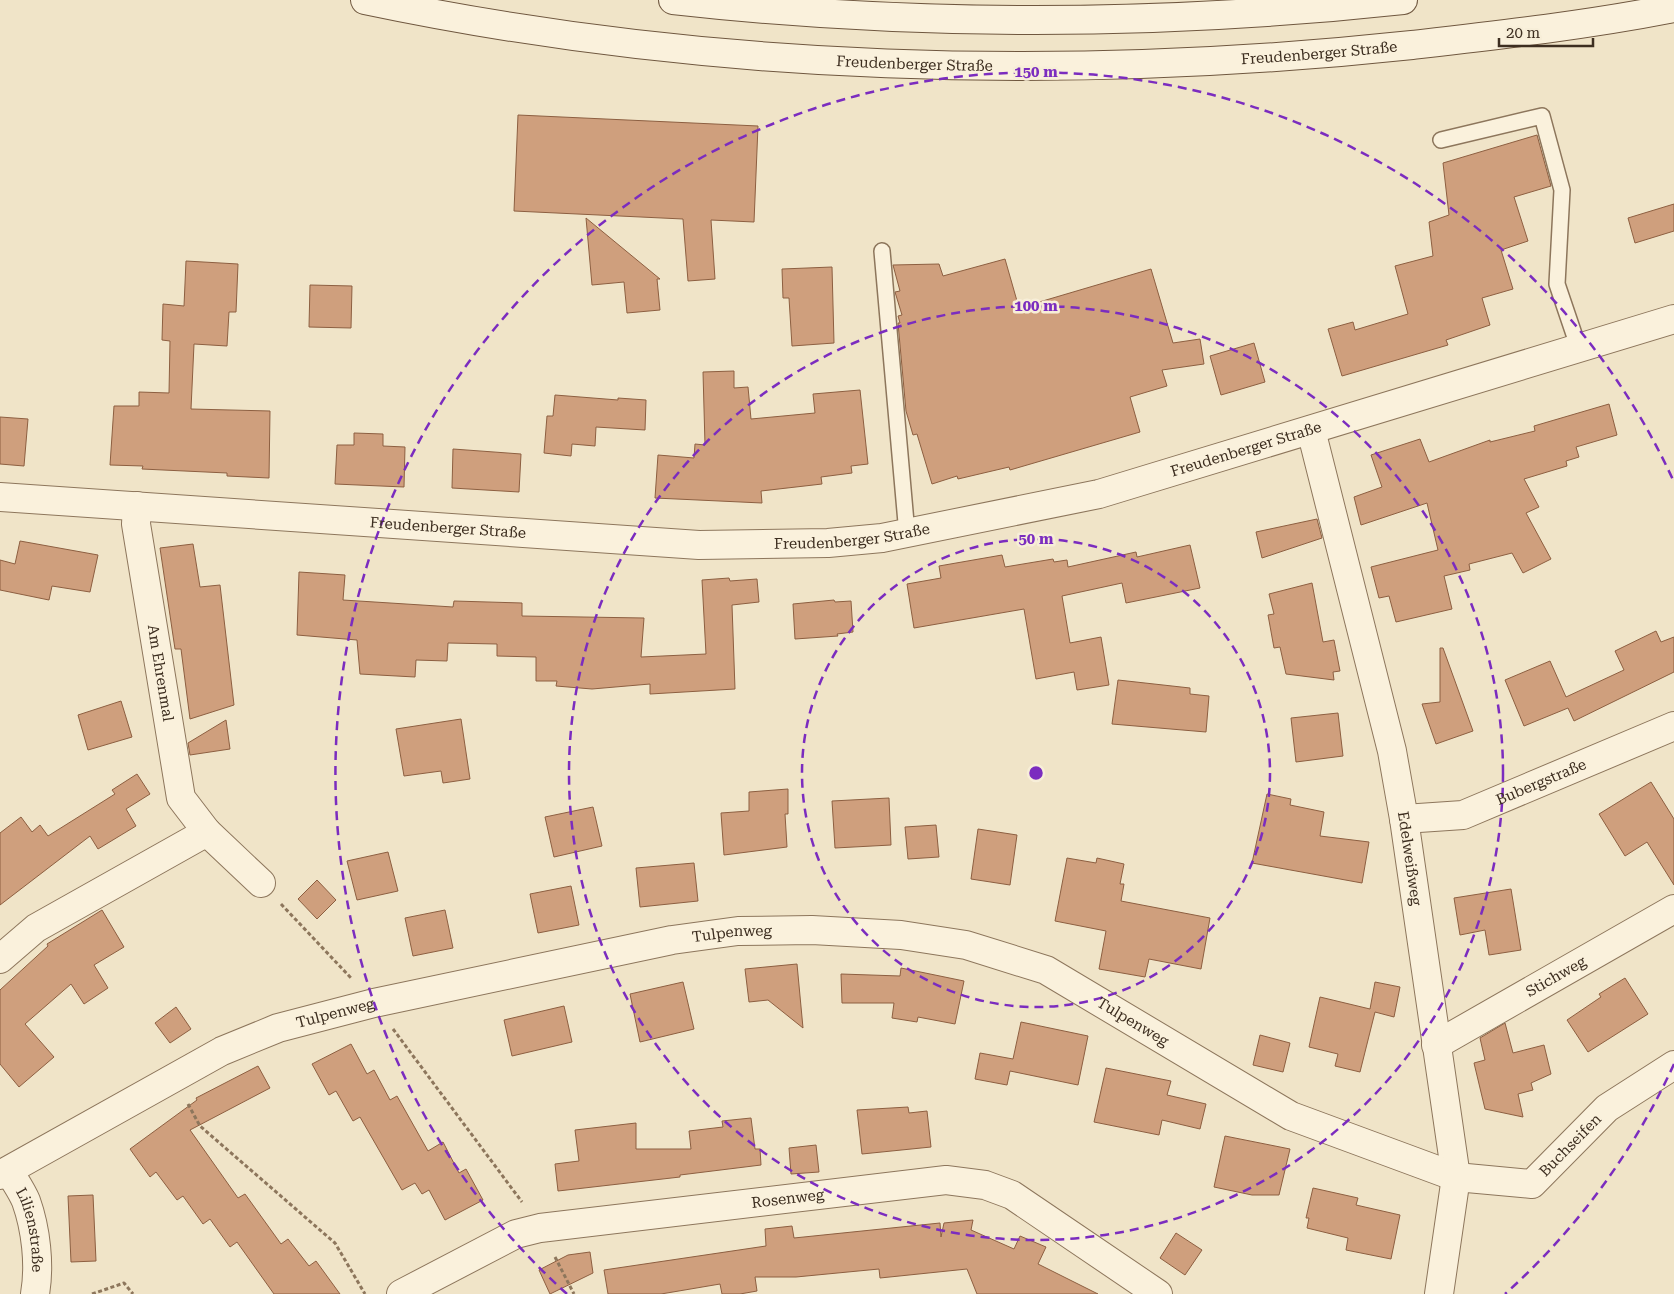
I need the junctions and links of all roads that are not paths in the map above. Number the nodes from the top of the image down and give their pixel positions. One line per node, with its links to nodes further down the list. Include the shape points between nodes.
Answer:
1 (365, 0): 4 (street, Freudenberger Straße, via 585,38 716,52 856,61 1107,66 1240,61 1367,50 1493,36)
2 (673, 0): 3 (street, via 861,15 981,18 1234,14)
3 (1403, 0)
4 (1674, 8)
5 (1440, 140): 8 (lane, via 1542,116 1562,190 1557,284)
6 (882, 251): 12 (lane)
7 (1674, 319): 8 (street, Freudenberger Straße)
8 (1579, 349): 9 (street, Freudenberger Straße)
9 (1311, 430): 12 (street, Freudenberger Straße, via 1100,494); 14 (street, Edelweißweg, via 1392,752)
10 (0, 497): 11 (street, Freudenberger Straße)
11 (136, 506): 12 (street, Freudenberger Straße, via 699,545 828,543); 15 (street, Am Ehrenmal, via 136,524 181,798)
12 (907, 534)
13 (1674, 726): 14 (street, Bubergstraße, via 1463,815)
14 (1404, 819): 19 (street, Edelweißweg)
15 (207, 832): 16 (street, Am Ehrenmal); 18 (street, via 36,928)
16 (261, 882)
17 (1674, 909): 19 (street, Stichweg)
18 (0, 959)
19 (1436, 1045): 22 (street, Edelweißweg)
20 (1674, 1065): 22 (street, Buchseifen, via 1607,1108 1532,1184)
21 (4, 1173): 22 (street, Tulpenweg, via 174,1077 278,1028 374,1003 663,942 738,931 812,930 901,934 966,945 1046,970 1291,1116); 23 (street, Lilienstraße, via 25,1200 32,1222 36,1247)
22 (1456, 1177): 26 (street, Edelweißweg)
23 (35, 1294)
24 (401, 1294): 25 (street, Rosenweg, via 516,1234 540,1228 946,1180 985,1185 1012,1195)
25 (1158, 1294)
26 (1439, 1294)

